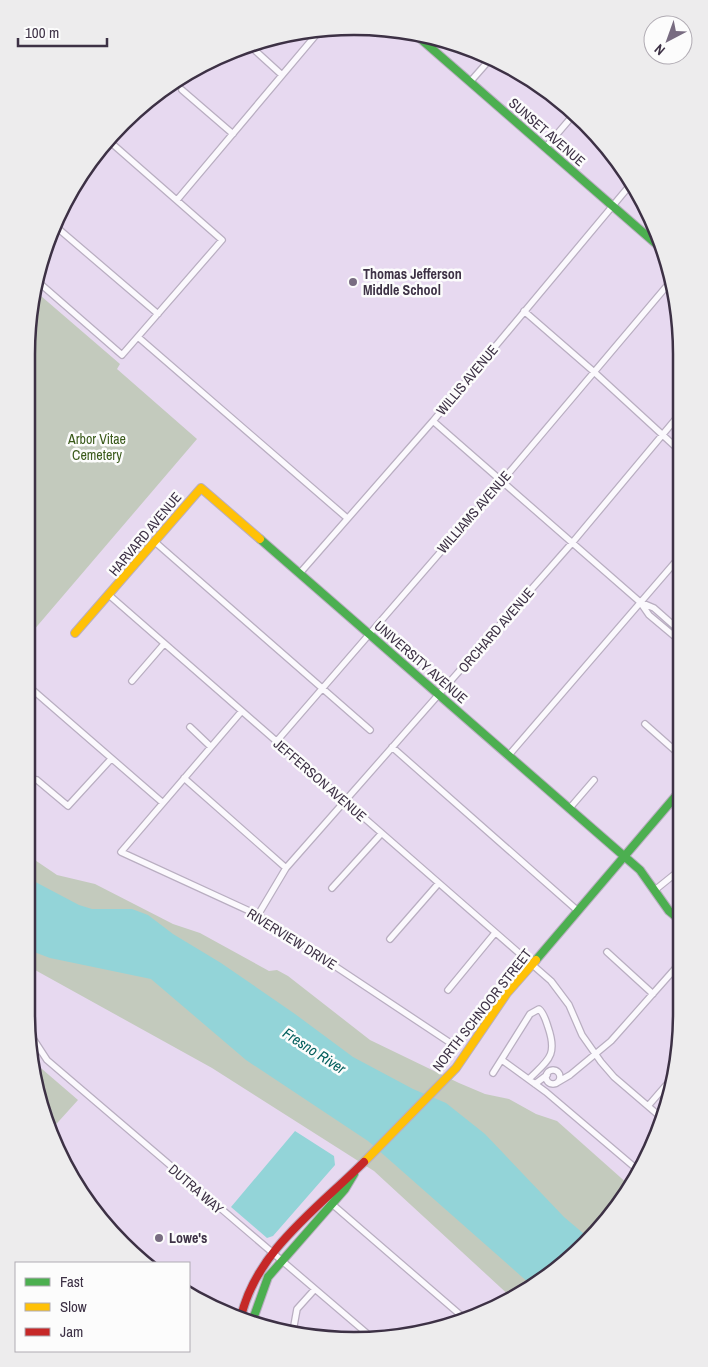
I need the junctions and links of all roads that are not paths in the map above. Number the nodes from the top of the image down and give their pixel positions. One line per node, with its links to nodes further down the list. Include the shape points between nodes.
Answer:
1 (313, 38): 5 (street)
2 (426, 43): 6 (street, SUNSET AVENUE)
3 (255, 51): 5 (street)
4 (486, 64): 6 (street)
5 (282, 75): 9 (street)
6 (470, 82): 11 (street, SUNSET AVENUE)
7 (182, 90): 9 (street)
8 (570, 119): 11 (street)
9 (233, 134): 13 (street)
10 (113, 145): 13 (street)
11 (546, 148): 14 (street, SUNSET AVENUE)
12 (626, 189): 14 (street, WILLIS AVENUE)
13 (177, 200): 20 (street, via 222,240)
14 (612, 206): 16 (street, SUNSET AVENUE); 19 (street, WILLIS AVENUE)
15 (60, 230): 20 (street)
16 (652, 241)
17 (43, 286): 21 (street, via 122,355)
18 (666, 286): 22 (street, WILLIAMS AVENUE)
19 (524, 311): 22 (street); 23 (street, WILLIS AVENUE)
20 (158, 314): 21 (street)
21 (138, 338): 29 (street)
22 (593, 371): 25 (street); 27 (street, WILLIAMS AVENUE)
23 (433, 421): 27 (street); 29 (street, WILLIS AVENUE)
24 (673, 422): 25 (street, ORCHARD AVENUE)
25 (662, 434): 26 (street); 31 (street, ORCHARD AVENUE)
26 (673, 444)
27 (502, 481): 31 (street); 38 (street, WILLIAMS AVENUE)
28 (201, 488): 30 (street, HARVARD AVENUE); 33 (street, UNIVERSITY AVENUE)
29 (347, 518): 33 (street, WILLIS AVENUE)
30 (155, 542): 34 (street, HARVARD AVENUE); 42 (street)
31 (572, 543): 35 (street); 44 (street, ORCHARD AVENUE)
32 (673, 565): 35 (street)
33 (300, 573): 38 (street, UNIVERSITY AVENUE)
34 (109, 596): 37 (street, HARVARD AVENUE); 40 (street, JEFFERSON AVENUE)
35 (640, 602): 36 (street, via 654,608); 39 (street, via 649,615); 53 (street)
36 (673, 625)
37 (76, 633)
38 (369, 633): 42 (street, WILLIAMS AVENUE); 44 (street, UNIVERSITY AVENUE)
39 (673, 636)
40 (164, 644): 41 (street); 45 (street, JEFFERSON AVENUE)
41 (132, 681)
42 (322, 688): 48 (street); 49 (street, WILLIAMS AVENUE)
43 (35, 694): 54 (street)
44 (440, 694): 51 (street, ORCHARD AVENUE); 53 (street, UNIVERSITY AVENUE)
45 (241, 712): 49 (street, JEFFERSON AVENUE); 50 (street)
46 (644, 724): 52 (street)
47 (190, 728): 50 (street)
48 (370, 730)
49 (276, 742): 59 (street, JEFFERSON AVENUE)
50 (211, 747): 55 (street)
51 (392, 747): 59 (street, ORCHARD AVENUE); 69 (street)
52 (673, 749)
53 (509, 755): 61 (street, UNIVERSITY AVENUE)
54 (111, 759): 56 (street, via 68,806); 60 (street)
55 (184, 778): 60 (street); 64 (street)
56 (35, 780)
57 (594, 780): 61 (street)
58 (673, 799): 63 (street, NORTH SCHNOOR STREET)
59 (344, 802): 62 (street, JEFFERSON AVENUE); 64 (street, ORCHARD AVENUE)
60 (162, 803): 71 (street, RIVERVIEW DRIVE, via 121,852)
61 (569, 809): 63 (street, UNIVERSITY AVENUE)
62 (381, 834): 66 (street, JEFFERSON AVENUE); 67 (street)
63 (624, 857): 68 (street, UNIVERSITY AVENUE, via 640,870); 69 (street, NORTH SCHNOOR STREET)
64 (286, 868): 71 (street, ORCHARD AVENUE)
65 (673, 875): 68 (street)
66 (438, 884): 72 (street, JEFFERSON AVENUE); 73 (street)
67 (332, 888)
68 (655, 890): 70 (street, UNIVERSITY AVENUE)
69 (578, 911): 75 (street, NORTH SCHNOOR STREET)
70 (673, 914)
71 (258, 915): 79 (street, RIVERVIEW DRIVE)
72 (495, 933): 75 (street, JEFFERSON AVENUE); 77 (street)
73 (390, 939)
74 (607, 952): 78 (street)
75 (532, 964): 81 (street, via 562,993 582,1035); 95 (street, NORTH SCHNOOR STREET, via 497,1007 469,1052)
76 (673, 971): 78 (street)
77 (448, 990)
78 (653, 994): 81 (street, via 616,1036)
79 (452, 1044)
80 (37, 1045): 97 (street, DUTRA WAY, via 47,1060)
81 (595, 1053): 83 (street); 92 (street, via 614,1077)
82 (502, 1060): 84 (street); 87 (street); 87 (street, via 530,1014 539,1009 553,1045 547,1062)
83 (574, 1071): 85 (street); 88 (street)
84 (493, 1073)
85 (559, 1074): 86 (street, via 554,1070); 88 (street)
86 (547, 1075): 88 (street, via 548,1081); 89 (street)
87 (529, 1079): 89 (street)
88 (556, 1083): 91 (street)
89 (535, 1084): 91 (street)
90 (664, 1088): 92 (street)
91 (546, 1092): 94 (street)
92 (648, 1106): 93 (street)
93 (657, 1114)
94 (633, 1166)
95 (356, 1170): 96 (street, NORTH SCHNOOR STREET); 97 (street, NORTH SCHNOOR STREET, via 338,1183)
96 (332, 1204): 98 (street, NORTH SCHNOOR STREET); 101 (street)
97 (273, 1254): 98 (street, DUTRA WAY); 100 (street, NORTH SCHNOOR STREET, via 256,1275)
98 (282, 1261): 99 (street, DUTRA WAY); 102 (street, NORTH SCHNOOR STREET, via 268,1277)
99 (314, 1289): 103 (street, via 297,1309); 104 (street, DUTRA WAY)
100 (243, 1312)
101 (459, 1314)
102 (254, 1316)
103 (294, 1326)
104 (365, 1331)

